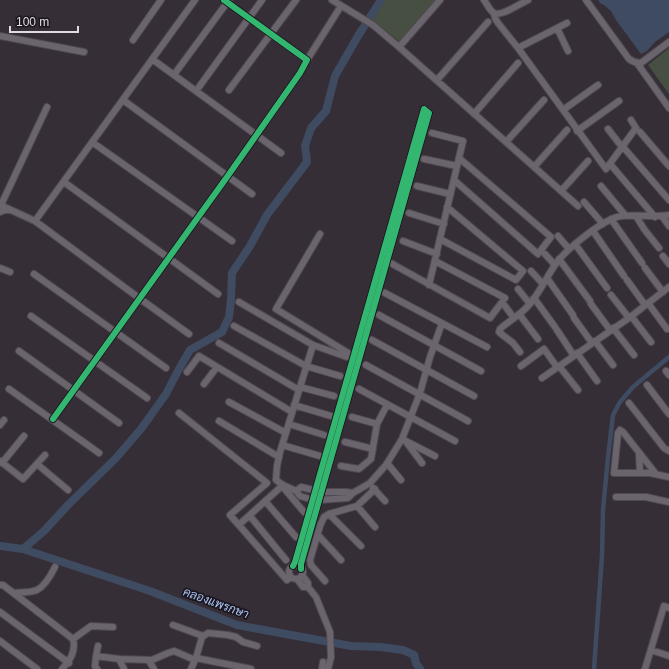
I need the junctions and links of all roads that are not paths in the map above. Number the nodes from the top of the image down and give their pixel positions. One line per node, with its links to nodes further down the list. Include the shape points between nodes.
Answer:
1 (161, 0): 19 (street)
2 (195, 0): 25 (street)
3 (262, 0): 13 (street)
4 (296, 0): 17 (street)
5 (332, 0): 11 (street)
6 (440, 0): 21 (street)
7 (484, 0): 12 (street)
8 (528, 0): 12 (street, via 503,13)
9 (586, 0): 27 (street, via 629,59)
10 (227, 1): 13 (street); 29 (street)
11 (341, 6): 21 (street, via 373,26); 26 (street)
12 (494, 13): 22 (street, via 498,23)
13 (248, 18): 17 (street); 32 (street)
14 (488, 22): 30 (street)
15 (567, 23): 16 (street)
16 (557, 28): 22 (street); 23 (street)
17 (271, 34): 26 (street); 33 (street)
18 (0, 36): 24 (street)
19 (133, 40)
20 (669, 42): 27 (street, via 641,63)
21 (399, 47): 30 (street)
22 (518, 48): 39 (street)
23 (568, 51)
24 (84, 52)
25 (152, 59): 34 (street); 47 (street)
26 (307, 60): 47 (street)
27 (637, 63): 38 (street)
28 (518, 64): 40 (street)
29 (176, 72)
30 (437, 80): 40 (street)
31 (598, 85): 39 (street)
32 (199, 87)
33 (229, 90)
34 (123, 100): 48 (street); 59 (street)
35 (544, 100): 49 (street)
36 (619, 101): 44 (street)
37 (47, 107): 69 (street)
38 (669, 108)
39 (563, 110): 44 (street)
40 (474, 114): 49 (street)
41 (632, 120): 50 (street, via 636,128)
42 (608, 129): 50 (street)
43 (567, 130): 58 (street)
44 (577, 131): 50 (street, via 606,169)
45 (640, 132): 57 (street)
46 (432, 133): 52 (street, via 463,141)
47 (256, 135): 51 (street); 59 (street)
48 (92, 142): 61 (street); 78 (street)
49 (506, 142): 58 (street)
50 (623, 147): 67 (street)
51 (281, 153)
52 (459, 158): 56 (street); 60 (street, via 552,237 538,254)
53 (424, 159): 56 (street)
54 (588, 161): 64 (street)
55 (611, 165): 79 (street)
56 (457, 166): 60 (street)
57 (669, 166)
58 (534, 167): 64 (street)
59 (227, 177): 65 (street); 78 (street)
60 (454, 180): 66 (street)
61 (64, 182): 81 (street); 97 (street)
62 (417, 186): 66 (street)
63 (601, 186): 75 (street)
64 (561, 191): 70 (street)
65 (252, 194)
66 (450, 194): 71 (street)
67 (669, 200)
68 (584, 202): 83 (street)
69 (1, 205): 72 (street)
70 (578, 206)
71 (447, 207): 82 (street); 88 (street, via 523,271 516,280)
72 (8, 209): 73 (street); 81 (street)
73 (0, 212)
74 (409, 213): 82 (street)
75 (625, 215): 76 (street); 80 (street)
76 (636, 216): 79 (street); 92 (street)
77 (666, 216): 79 (street); 84 (street)
78 (198, 217): 90 (street); 97 (street)
79 (655, 217)
80 (611, 219): 83 (street); 110 (street, via 643,265)
81 (35, 221): 114 (street)
82 (444, 224): 88 (street)
83 (603, 224): 85 (street)
84 (669, 226)
85 (593, 231): 91 (street); 117 (street)
86 (320, 234): 141 (street, via 276,309)
87 (558, 236): 93 (street)
88 (440, 239): 96 (street)
89 (403, 240): 96 (street)
90 (232, 241)
91 (575, 244): 93 (street); 108 (street)
92 (659, 248)
93 (569, 249): 98 (street)
94 (545, 254): 101 (street)
95 (663, 256): 100 (street)
96 (436, 257): 107 (street); 107 (street, via 505,298 490,318)
97 (168, 258): 112 (street); 114 (street)
98 (559, 259): 101 (street); 125 (street)
99 (387, 261): 107 (street); 141 (street, via 429,113 424,109); 169 (street)
100 (669, 264)
101 (554, 265): 106 (street)
102 (0, 268): 104 (street)
103 (531, 271): 106 (street)
104 (10, 272)
105 (34, 274): 127 (street)
106 (545, 281): 115 (street); 130 (street)
107 (429, 285)
108 (607, 288)
109 (518, 289): 115 (street)
110 (667, 291): 117 (street)
111 (385, 293): 123 (street)
112 (218, 294)
113 (611, 295): 122 (street)
114 (139, 298): 127 (street); 128 (street)
115 (532, 301): 121 (street); 139 (street)
116 (239, 302): 133 (street)
117 (647, 304): 122 (street); 126 (street)
118 (505, 306): 121 (street)
119 (379, 315): 134 (street)
120 (31, 316): 142 (street)
121 (517, 316): 137 (street); 138 (street, via 499,332)
122 (630, 316): 125 (street); 131 (street)
123 (442, 323): 134 (street); 135 (street)
124 (234, 326): 145 (street)
125 (612, 329): 130 (street); 140 (street)
126 (668, 329)
127 (115, 332): 142 (street); 149 (street)
128 (190, 334)
129 (372, 340): 150 (street)
130 (594, 342): 139 (street); 144 (street)
131 (651, 342)
132 (218, 343): 159 (street)
133 (313, 346): 141 (street); 145 (street)
134 (434, 346): 150 (street); 152 (street)
135 (487, 347)
136 (19, 350): 161 (street)
137 (544, 350): 146 (street); 148 (street)
138 (520, 352)
139 (576, 354): 148 (street); 155 (street)
140 (634, 355)
141 (350, 356): 169 (street)
142 (95, 361): 161 (street); 166 (street)
143 (366, 365): 163 (street)
144 (613, 365)
145 (306, 366): 153 (street); 159 (street)
146 (521, 366)
147 (217, 367): 151 (street, via 199,356); 156 (street); 172 (street)
148 (558, 367): 154 (street); 162 (street)
149 (166, 368)
150 (426, 370): 163 (street); 165 (street)
151 (187, 372)
152 (481, 372)
153 (340, 376)
154 (542, 378)
155 (597, 381)
156 (204, 384)
157 (648, 385): 174 (street)
158 (9, 389): 178 (street)
159 (300, 389): 164 (street); 170 (street)
160 (359, 389): 171 (street)
161 (74, 390): 178 (street); 181 (street)
162 (578, 390)
163 (420, 394): 177 (street); 180 (street)
164 (334, 396)
165 (474, 396)
166 (147, 398)
167 (229, 402): 184 (street)
168 (629, 403): 192 (street)
169 (344, 404): 213 (street)
170 (294, 405): 172 (street); 175 (street)
171 (387, 405): 177 (street); 183 (street)
172 (292, 412): 182 (street)
173 (179, 413): 233 (street, via 267,483 230,515 287,580)
174 (669, 414)
175 (331, 416)
176 (352, 417): 183 (street)
177 (411, 417): 187 (street); 188 (street)
178 (53, 419): 193 (street)
179 (219, 421): 198 (street)
180 (468, 421)
181 (119, 423)
182 (289, 424): 184 (street); 185 (street)
183 (377, 424): 191 (street)
184 (286, 433): 190 (street)
185 (324, 435)
186 (24, 436): 199 (street)
187 (404, 440): 197 (street); 200 (street); 201 (street)
188 (455, 441)
189 (345, 442): 191 (street)
190 (282, 445): 196 (street); 198 (street)
191 (373, 449): 203 (street, via 371,459 359,469)
192 (669, 451)
193 (99, 453)
194 (639, 453): 204 (street); 204 (street, via 620,430 614,473); 205 (street)
195 (45, 455): 202 (street)
196 (320, 456)
197 (435, 456)
198 (279, 457): 209 (street, via 276,480)
199 (1, 462): 202 (street, via 23,479)
200 (387, 463): 207 (street); 208 (street)
201 (422, 463)
202 (37, 464): 210 (street)
203 (341, 466)
204 (640, 473): 205 (street)
205 (656, 474): 206 (street)
206 (669, 477)
207 (401, 480)
208 (370, 484): 211 (street); 214 (street)
209 (283, 485): 212 (street); 217 (street); 221 (street)
210 (68, 490)
211 (375, 490): 218 (street); 220 (street)
212 (296, 491): 213 (street, via 301,487); 216 (street, via 300,496)
213 (319, 491): 214 (street); 216 (street)
214 (352, 493): 216 (street, via 348,498)
215 (616, 497): 219 (street, via 646,497)
216 (316, 500): 231 (street); 233 (street)
217 (265, 501): 223 (street); 227 (street)
218 (385, 501)
219 (669, 502)
220 (357, 506): 222 (street); 225 (street)
221 (304, 512)
222 (329, 514): 226 (street, via 324,517); 228 (street)
223 (250, 516): 224 (street); 229 (street)
224 (242, 522)
225 (375, 526)
226 (318, 535): 230 (street); 234 (street, via 310,560 311,565)
227 (296, 537)
228 (361, 546)
229 (286, 560)
230 (341, 560)
231 (293, 566): 233 (street, via 298,566); 233 (street, via 289,573)
232 (54, 567): 236 (street, via 48,580 38,589)
233 (298, 575): 262 (street, via 308,583 316,597 330,632 331,657)
234 (325, 581)
235 (0, 584): 236 (street)
236 (14, 593): 242 (street)
237 (669, 608): 246 (street, via 664,606)
238 (0, 612): 253 (street)
239 (173, 625): 241 (street)
240 (113, 627): 242 (street, via 91,626)
241 (203, 636): 245 (street, via 208,633 228,635); 250 (street)
242 (73, 639): 253 (street)
243 (0, 641): 254 (street)
244 (98, 646): 247 (street)
245 (257, 646)
246 (651, 650): 248 (street); 263 (street)
247 (96, 656): 249 (street); 256 (street)
248 (669, 656)
249 (119, 659): 251 (street); 257 (street)
250 (195, 659): 251 (street, via 174,651); 259 (street); 260 (street)
251 (149, 661): 258 (street)
252 (323, 662): 261 (street)
253 (69, 663): 255 (street)
254 (37, 669)
255 (62, 669)
256 (96, 669)
257 (124, 669)
258 (154, 669)
259 (191, 669)
260 (251, 669)
261 (322, 669)
262 (328, 669)
263 (645, 669)

